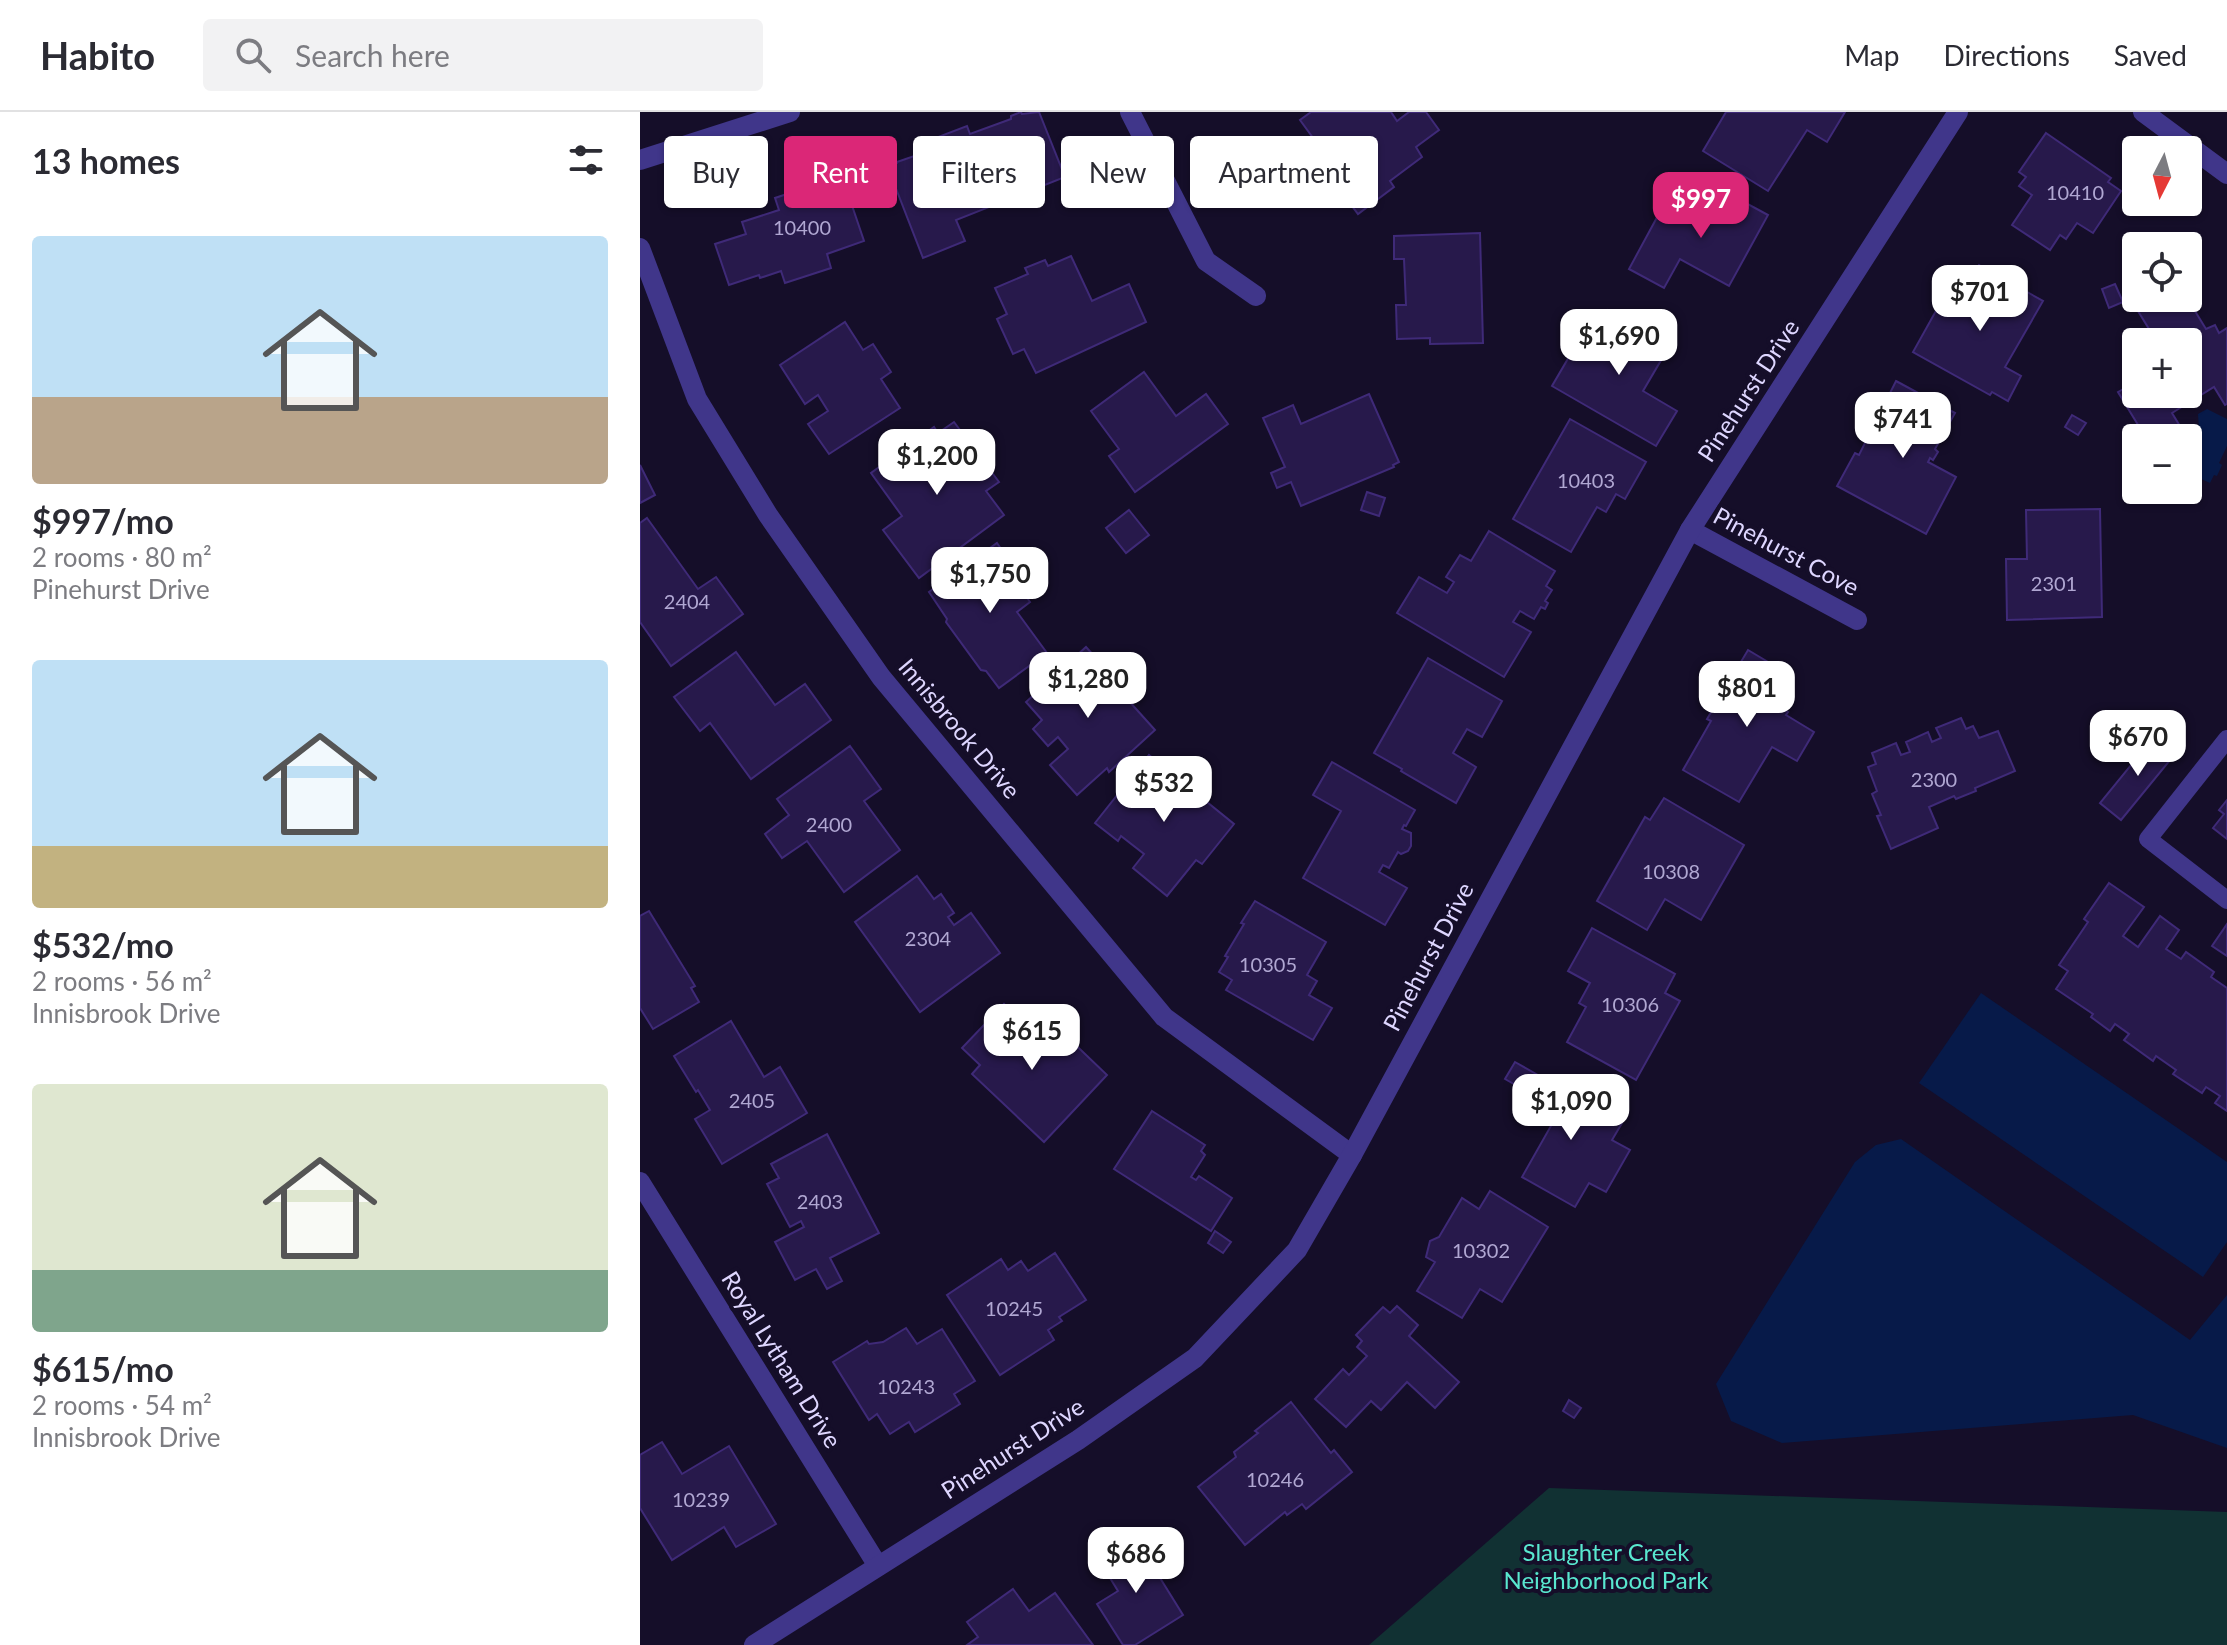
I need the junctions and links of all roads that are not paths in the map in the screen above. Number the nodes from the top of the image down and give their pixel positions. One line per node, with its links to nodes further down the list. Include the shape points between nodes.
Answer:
1 (790, 112): 5 (street)
2 (1130, 112): 8 (street, via 1206,261)
3 (1958, 112): 9 (street, Pinehurst Drive)
4 (2143, 112): 6 (street)
5 (640, 160)
6 (2227, 174)
7 (640, 248): 13 (street, Innisbrook Drive, via 697,399 768,515 881,677 1164,1017)
8 (1256, 296)
9 (1690, 530): 10 (street, Pinehurst Cove); 13 (street, Pinehurst Drive)
10 (1857, 620)
11 (2227, 739): 12 (lane, via 2148,839)
12 (2227, 900)
13 (1352, 1155): 15 (street, Pinehurst Drive, via 1297,1250 1195,1358 1078,1440)
14 (640, 1182): 15 (street, Royal Lytham Drive)
15 (878, 1566): 16 (street, Pinehurst Drive)
16 (754, 1645)

